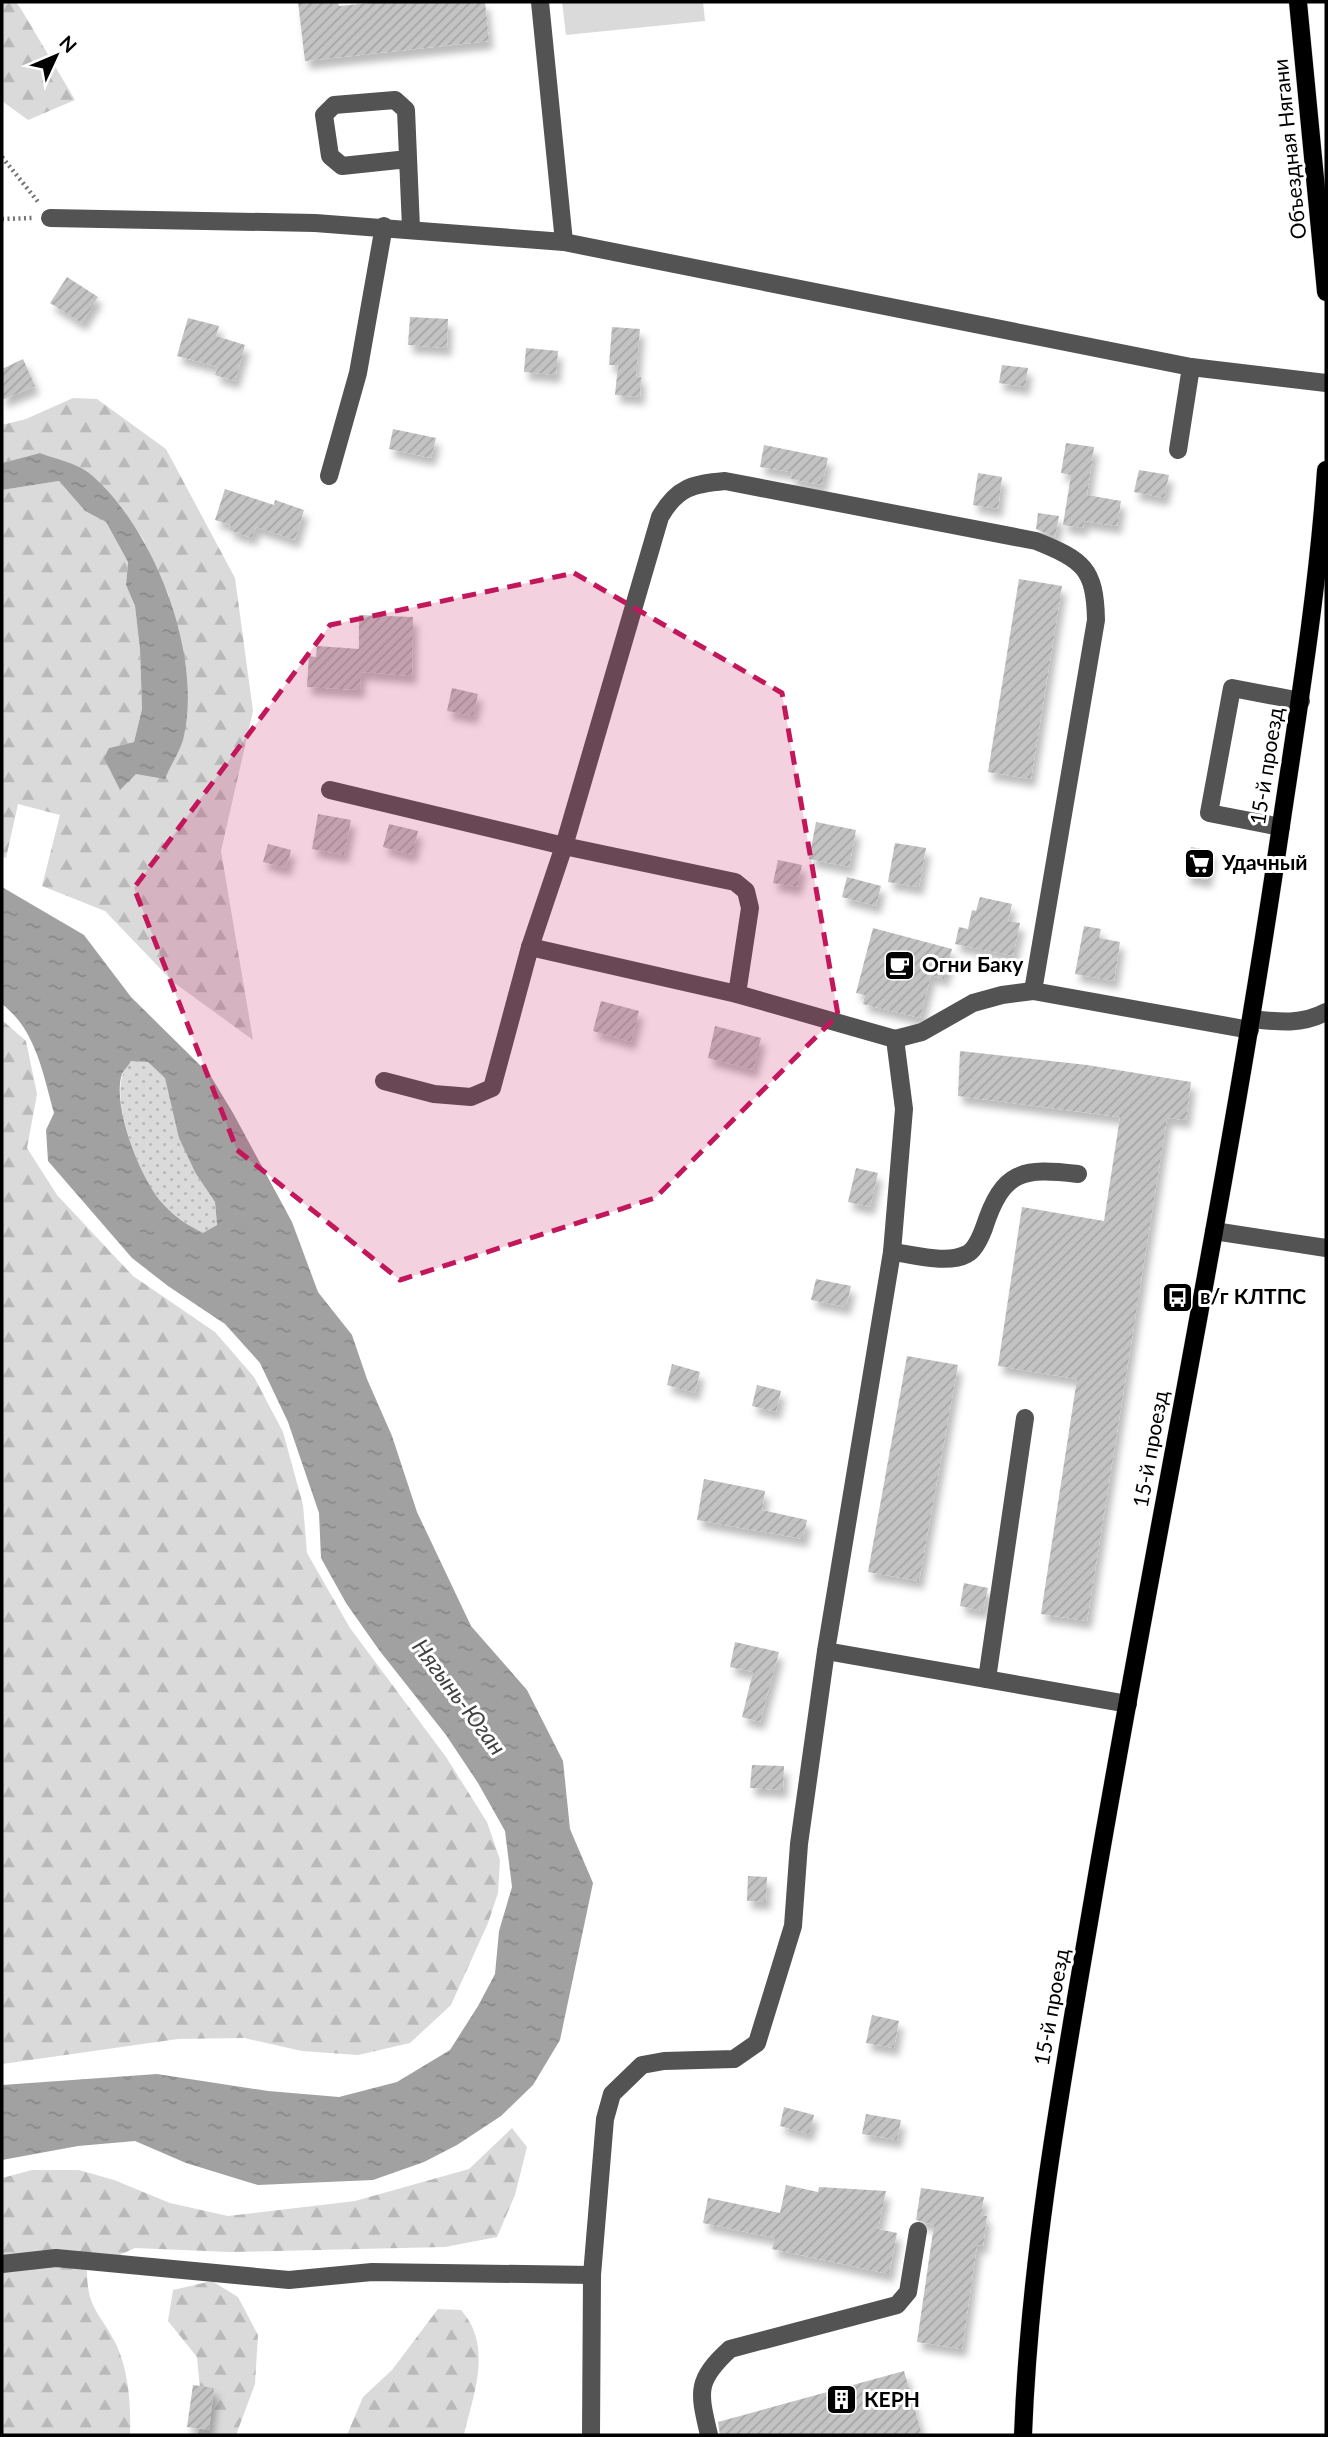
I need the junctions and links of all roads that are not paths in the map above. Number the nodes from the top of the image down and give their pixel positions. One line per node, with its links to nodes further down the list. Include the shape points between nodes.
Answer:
1 (540, 2): 7 (street)
2 (1298, 2): 8 (main road, Объездная Нягани)
3 (408, 159): 3 (street, via 342,166 330,156 324,115 334,105 394,100 406,110); 6 (street)
4 (50, 218): 5 (street)
5 (384, 226): 6 (street); 13 (street, via 358,373)
6 (411, 228): 7 (street)
7 (564, 242): 9 (street)
8 (1326, 292)
9 (1191, 367): 10 (street); 11 (street)
10 (1326, 383)
11 (1178, 450)
12 (1326, 470): 14 (main road, 15-й проезд)
13 (329, 476)
14 (1301, 701): 16 (main road, 15-й проезд); 16 (street, via 1232,688 1209,813)
15 (330, 790): 17 (street)
16 (1281, 827): 22 (main road, 15-й проезд)
17 (564, 846): 18 (street); 19 (street, via 660,517 669,501 692,484 725,481 1036,541 1067,553 1086,569 1096,588 1096,620); 20 (street, via 735,882 746,891 750,908)
18 (530, 947): 20 (street); 24 (street, via 492,1088 471,1097 434,1094)
19 (1033, 991): 22 (street); 23 (street, via 973,1003 922,1032)
20 (737, 994): 23 (street)
21 (1326, 1012): 22 (street, via 1293,1022)
22 (1251, 1025): 26 (main road, 15-й проезд)
23 (895, 1039): 28 (street, via 904,1109)
24 (384, 1081)
25 (1078, 1174): 28 (street, via 1027,1171 1012,1178 968,1254 948,1259)
26 (1214, 1231): 27 (street); 32 (main road, 15-й проезд)
27 (1326, 1248)
28 (892, 1252): 30 (street)
29 (1025, 1418): 31 (street)
30 (826, 1651): 31 (street); 35 (street, via 799,1844 793,1926 757,2043 734,2059 642,2065 612,2094)
31 (988, 1679): 32 (street)
32 (1128, 1704): 38 (main road, 15-й проезд, via 1049,2159 1036,2259)
33 (918, 2231): 37 (street, via 908,2292 897,2305 730,2349 709,2368 699,2393)
34 (2, 2264): 35 (street, via 56,2259 289,2280 372,2272)
35 (592, 2275): 36 (street)
36 (591, 2435)
37 (709, 2435)
38 (1023, 2435)

